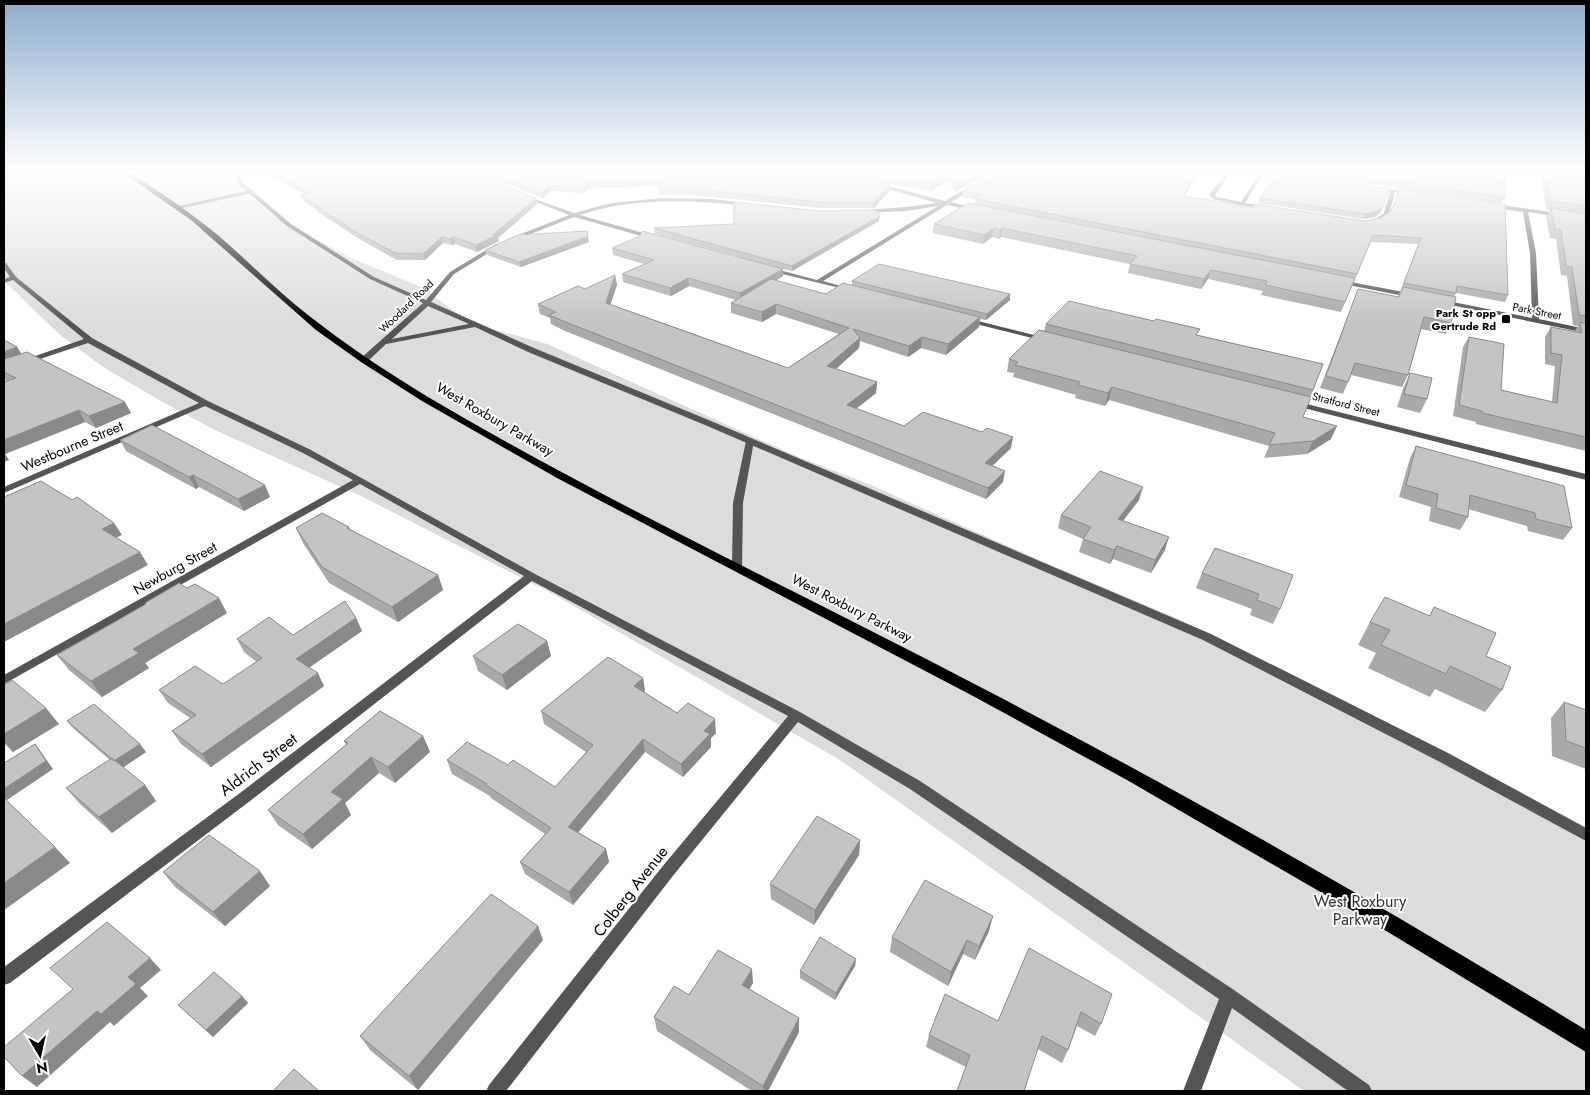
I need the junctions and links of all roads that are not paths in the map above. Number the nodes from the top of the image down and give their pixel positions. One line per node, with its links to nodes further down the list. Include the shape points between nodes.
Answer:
1 (199, 223): 24 (main road, West Roxbury Parkway, via 259,279)
2 (286, 223): 16 (street, via 372,278)
3 (553, 223): 16 (street, Woodard Road, via 479,255 452,273)
4 (603, 223): 7 (street)
5 (913, 223): 12 (street)
6 (1527, 223): 18 (street, via 1533,253)
7 (659, 239)
8 (4, 264): 10 (street)
9 (762, 267): 12 (street)
10 (9, 280): 21 (street)
11 (1337, 281): 14 (street)
12 (818, 282): 13 (street)
13 (856, 292)
14 (1423, 298)
15 (1433, 300): 18 (street, Park Street)
16 (426, 303): 19 (street); 23 (street, Woodard Road)
17 (963, 319): 22 (street)
18 (1536, 321): 20 (street, Park Street)
19 (476, 325): 23 (street); 28 (street)
20 (1586, 331)
21 (89, 340): 25 (street); 27 (street)
22 (1050, 341)
23 (384, 342): 24 (street, Woodard Road)
24 (364, 360): 32 (main road, West Roxbury Parkway, via 527,457)
25 (4, 369)
26 (1288, 401): 29 (street, Stratford Street)
27 (205, 403): 30 (street); 31 (street, Westbourne Street)
28 (750, 441): 32 (street, via 738,503); 36 (street, via 1207,637 1445,758)
29 (1586, 477)
30 (360, 480): 33 (street); 34 (street, Newburg Street)
31 (4, 490)
32 (737, 567): 39 (main road, West Roxbury Parkway, via 979,692 1223,826 1459,963)
33 (531, 576): 35 (street); 37 (street, Aldrich Street, via 245,797)
34 (4, 680)
35 (796, 715): 38 (street, via 916,785); 40 (street, Colberg Avenue, via 667,872)
36 (1586, 835)
37 (4, 977)
38 (1228, 996): 41 (street); 42 (street)
39 (1586, 1042)
40 (495, 1091)
41 (1192, 1091)
42 (1363, 1091)

